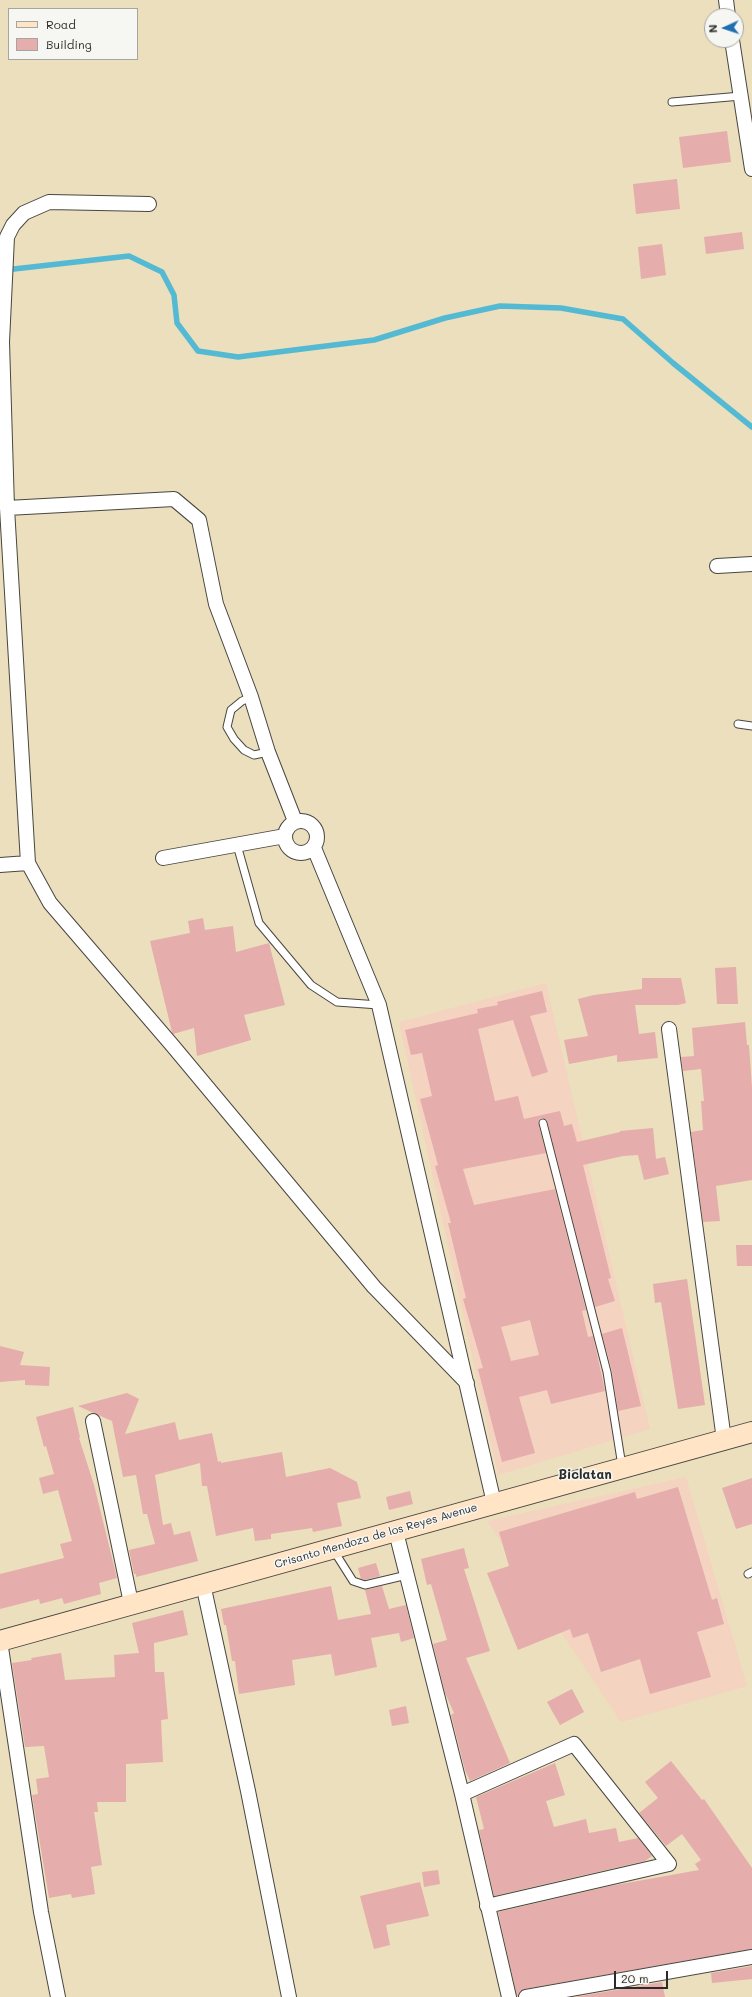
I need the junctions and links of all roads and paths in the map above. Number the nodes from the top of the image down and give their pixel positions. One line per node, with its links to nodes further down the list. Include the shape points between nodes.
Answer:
1 (733, 48): 2 (street)
2 (741, 96): 3 (lane); 4 (street)
3 (672, 102)
4 (752, 169)
5 (149, 204): 6 (street, via 49,202 24,213 13,225 7,237 2,342)
6 (7, 508): 9 (street, via 174,499 199,520 216,604); 18 (street)
7 (752, 564): 8 (street)
8 (717, 566)
9 (251, 697): 12 (street); 12 (lane, via 242,700 231,710 227,727 244,750 254,755)
10 (738, 724): 11 (lane)
11 (752, 726)
12 (268, 752): 13 (street)
13 (295, 821): 14 (street, via 288,827); 16 (street, via 303,820 315,828 318,834)
14 (285, 836): 15 (street); 16 (street, via 286,843 294,852 301,854)
15 (237, 845): 17 (street); 20 (lane, via 259,923 311,985 337,1002)
16 (314, 848): 20 (street)
17 (163, 858)
18 (28, 863): 19 (street); 23 (street, via 50,904 177,1051 374,1287)
19 (0, 866)
20 (379, 1006): 23 (street)
21 (669, 1029): 26 (street)
22 (543, 1124): 27 (lane, via 607,1372)
23 (467, 1383): 28 (street)
24 (93, 1421): 33 (street)
25 (752, 1432): 26 (main road, Crisanto Mendoza de los Reyes Avenue)
26 (724, 1440): 27 (main road, Crisanto Mendoza de los Reyes Avenue)
27 (622, 1466): 28 (main road, Crisanto Mendoza de los Reyes Avenue)
28 (494, 1503): 29 (main road, Crisanto Mendoza de los Reyes Avenue)
29 (396, 1532): 30 (main road, Crisanto Mendoza de los Reyes Avenue); 31 (street)
30 (333, 1549): 31 (lane, via 353,1581 365,1585); 32 (main road, Crisanto Mendoza de los Reyes Avenue)
31 (406, 1575): 35 (street)
32 (203, 1584): 33 (main road, Crisanto Mendoza de los Reyes Avenue); 39 (street)
33 (131, 1603): 34 (main road, Crisanto Mendoza de los Reyes Avenue)
34 (0, 1641): 38 (street, via 41,1912)
35 (462, 1794): 36 (street); 36 (street, via 574,1744 669,1864)
36 (487, 1906): 40 (street)
37 (752, 1957): 41 (street)
38 (58, 1997)
39 (289, 1997)
40 (509, 1997)
41 (526, 1997)

